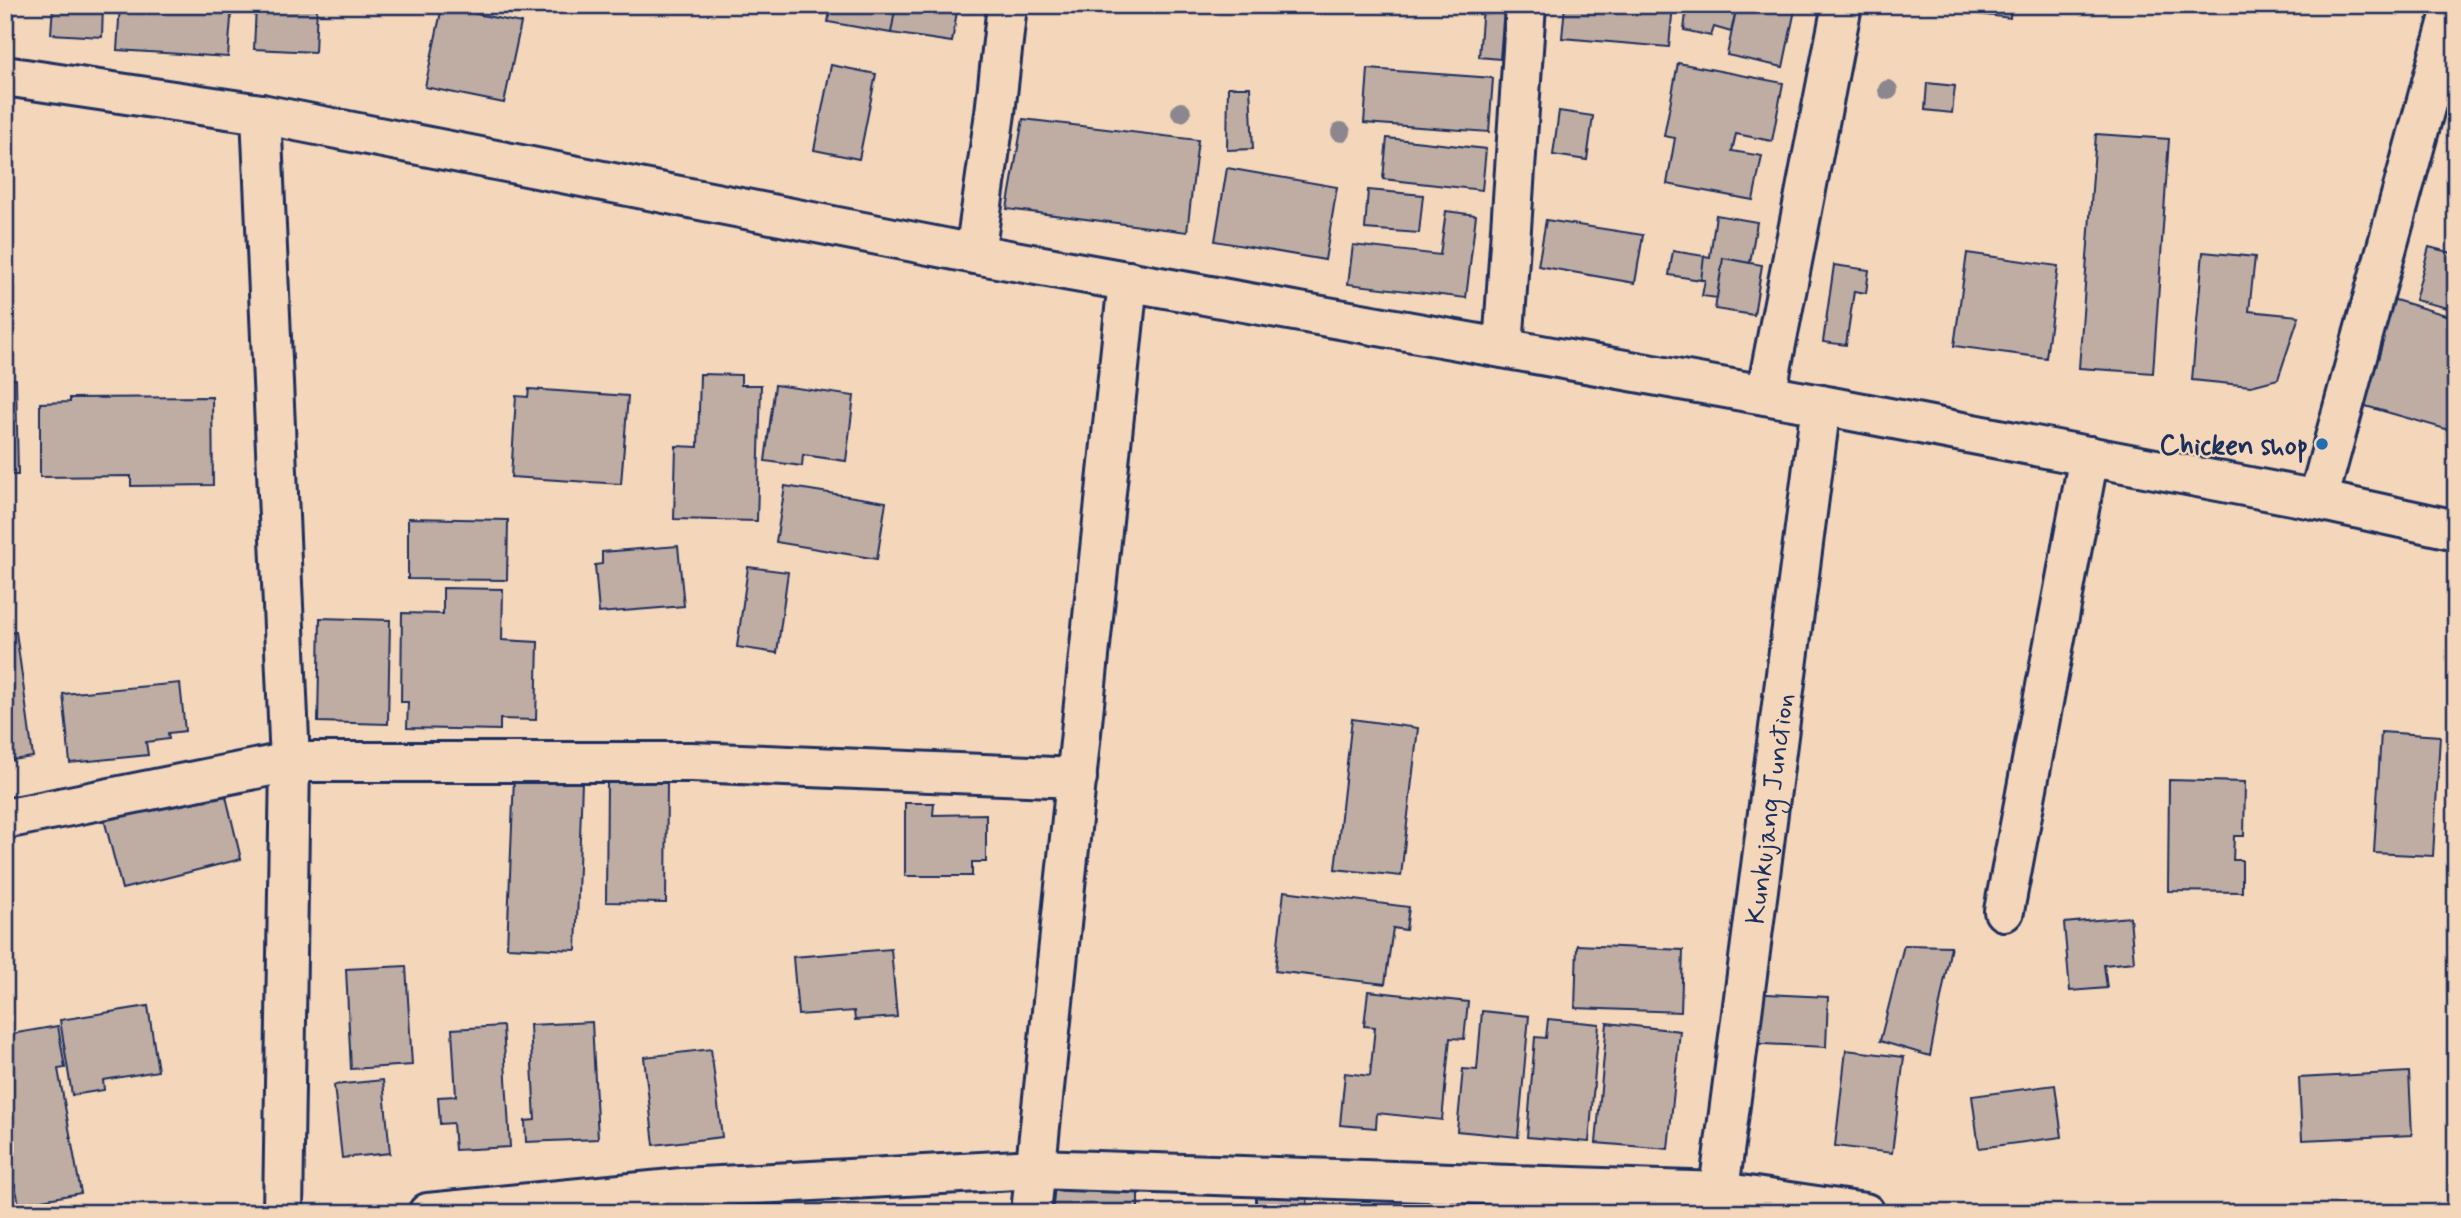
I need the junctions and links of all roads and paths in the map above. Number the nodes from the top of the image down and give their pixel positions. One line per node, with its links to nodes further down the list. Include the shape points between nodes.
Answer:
1 (1007, 5): 7 (street)
2 (1526, 5): 9 (street)
3 (1842, 5): 10 (street)
4 (2453, 5): 13 (street)
5 (5, 76): 6 (street)
6 (261, 114): 7 (street); 15 (street)
7 (975, 254): 8 (street)
8 (1128, 281): 9 (street); 16 (street)
9 (1503, 348): 10 (street)
10 (1766, 395): 11 (street)
11 (1821, 405): 12 (street); 21 (street, Kunkujang Junction)
12 (2089, 456): 13 (street); 18 (street)
13 (2318, 500): 14 (street)
14 (2456, 530)
15 (290, 762): 16 (street, via 691,762); 17 (street); 22 (street)
16 (1077, 778): 19 (street)
17 (5, 820)
18 (2004, 911)
19 (1037, 1169): 20 (street); 21 (street); 24 (street)
20 (681, 1200): 23 (street)
21 (1718, 1202): 25 (street)
22 (284, 1213)
23 (428, 1213)
24 (1031, 1213)
25 (1865, 1213)

